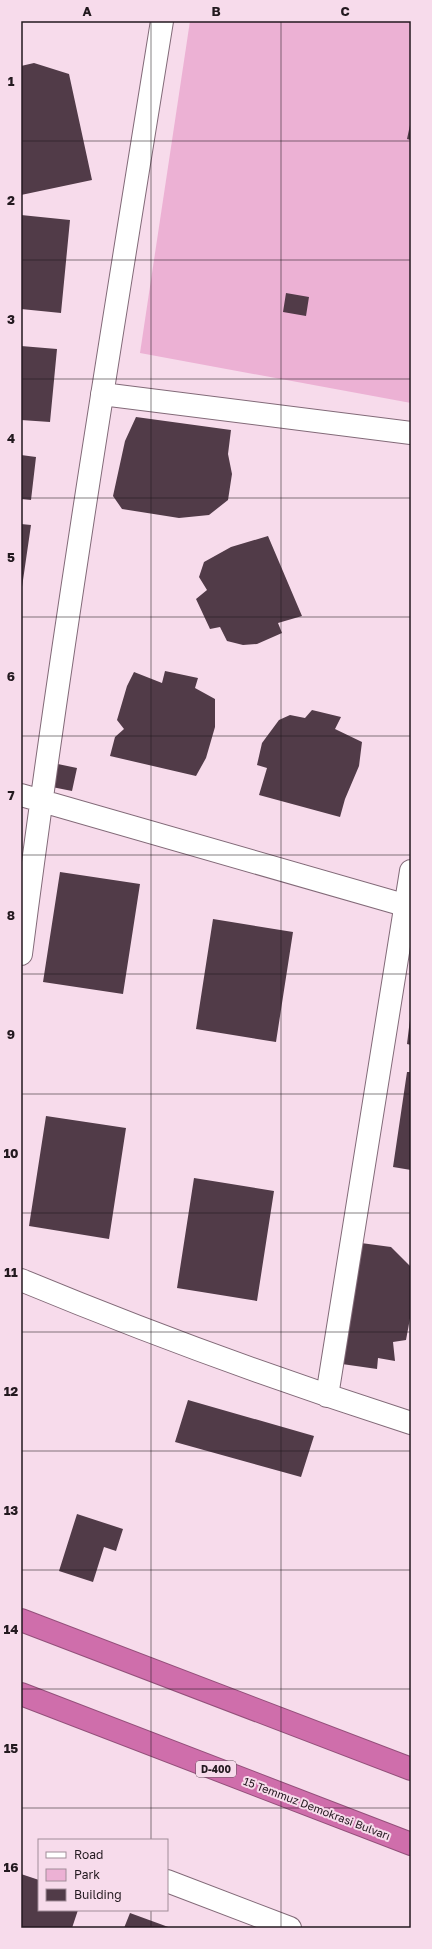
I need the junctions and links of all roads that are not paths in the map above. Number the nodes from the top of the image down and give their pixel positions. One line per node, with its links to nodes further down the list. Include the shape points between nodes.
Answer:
1 (162, 21): 2 (street)
2 (102, 394): 3 (street); 4 (street)
3 (411, 433)
4 (31, 798): 6 (street); 7 (street)
5 (411, 872): 6 (street)
6 (408, 906): 9 (street)
7 (21, 954)
8 (21, 1280): 9 (street)
9 (327, 1396): 10 (street)
10 (411, 1423)
11 (21, 1620): 13 (highway)
12 (21, 1694): 14 (highway, 15 Temmuz Demokrasi Bulvarı / D-400)
13 (411, 1769)
14 (411, 1844)
15 (168, 1881): 16 (street)
16 (290, 1928)

